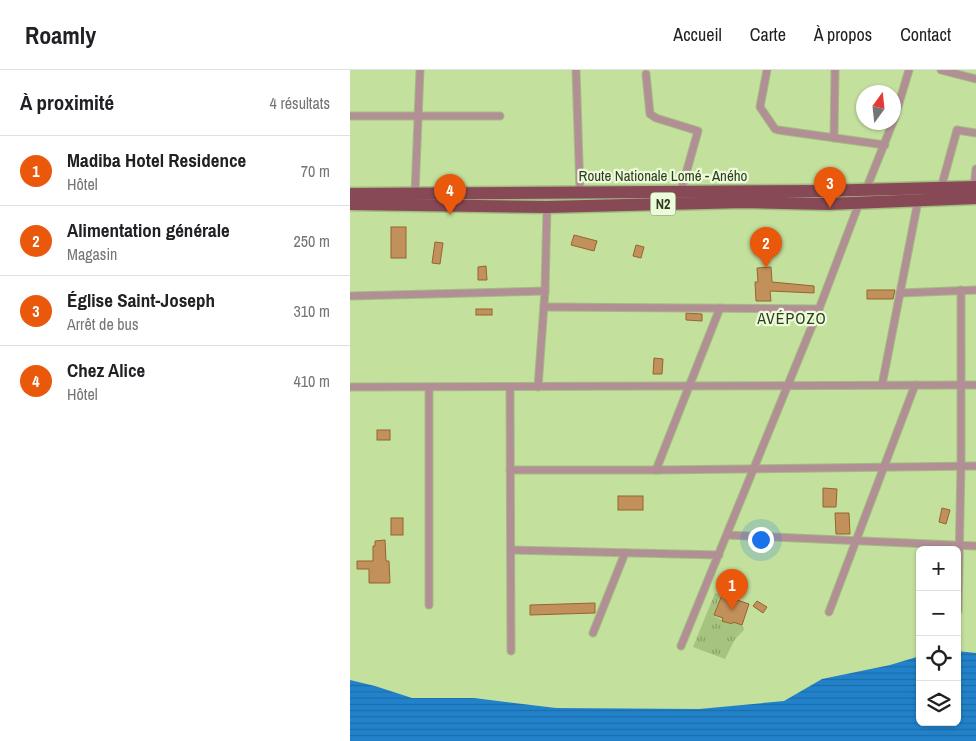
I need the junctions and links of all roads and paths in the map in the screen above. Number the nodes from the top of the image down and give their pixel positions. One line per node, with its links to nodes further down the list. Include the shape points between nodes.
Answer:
1 (420, 70): 12 (street)
2 (576, 70): 22 (street)
3 (767, 70): 15 (street, via 760,107 775,128)
4 (835, 70): 15 (street)
5 (909, 70): 9 (street)
6 (941, 70): 8 (street)
7 (646, 74): 21 (street, via 650,114 698,131)
8 (976, 79)
9 (901, 98)
10 (350, 116): 12 (street)
11 (500, 116): 12 (street)
12 (418, 117): 23 (street)
13 (890, 130): 16 (street)
14 (976, 133): 18 (street, via 957,130)
15 (834, 138): 16 (street)
16 (885, 144): 19 (street)
17 (976, 169): 20 (street)
18 (941, 188): 19 (highway, Route Nationale Lomé - Aného / N2); 20 (highway, Route Nationale Lomé - Aného / N2)
19 (866, 189): 21 (highway, Route Nationale Lomé - Aného / N2); 26 (street)
20 (975, 190): 25 (highway, Route Nationale Lomé - Aného / N2)
21 (681, 191): 22 (highway, Route Nationale Lomé - Aného / N2)
22 (580, 192): 23 (highway, Route Nationale Lomé - Aného / N2)
23 (415, 193): 24 (highway, Route Nationale Lomé - Aného / N2)
24 (350, 194)
25 (918, 201): 26 (highway, Route Nationale Lomé - Aného / N2); 32 (street)
26 (859, 203): 28 (highway, Route Nationale Lomé - Aného / N2); 36 (street)
27 (350, 204): 28 (highway, Route Nationale Lomé - Aného / N2)
28 (547, 206): 31 (street)
29 (961, 290): 30 (street); 32 (street); 40 (street)
30 (976, 290)
31 (545, 291): 33 (street); 34 (street)
32 (900, 294): 38 (street)
33 (350, 296)
34 (544, 308): 35 (street); 43 (street)
35 (720, 308): 36 (street); 44 (street)
36 (819, 309): 37 (street)
37 (788, 385): 38 (street); 44 (street); 49 (street)
38 (882, 385): 39 (street)
39 (915, 385): 40 (street); 50 (street)
40 (961, 385): 41 (street); 47 (street)
41 (976, 385)
42 (510, 387): 43 (street); 46 (street); 51 (street)
43 (538, 387): 44 (street)
44 (689, 387): 52 (street)
45 (350, 388): 46 (street)
46 (428, 388): 61 (street)
47 (962, 466): 48 (street); 50 (street); 55 (street)
48 (976, 466)
49 (754, 468): 50 (street); 52 (street); 53 (street)
50 (884, 468): 54 (street)
51 (510, 470): 52 (street); 58 (street)
52 (656, 470)
53 (727, 535): 54 (street); 60 (street)
54 (857, 541): 55 (street); 62 (street)
55 (960, 546)
56 (961, 546): 57 (street)
57 (976, 546)
58 (511, 550): 59 (street); 65 (street)
59 (625, 553): 60 (street); 63 (street)
60 (719, 555): 64 (street)
61 (429, 605)
62 (829, 612)
63 (593, 633)
64 (681, 646)
65 (511, 651)

